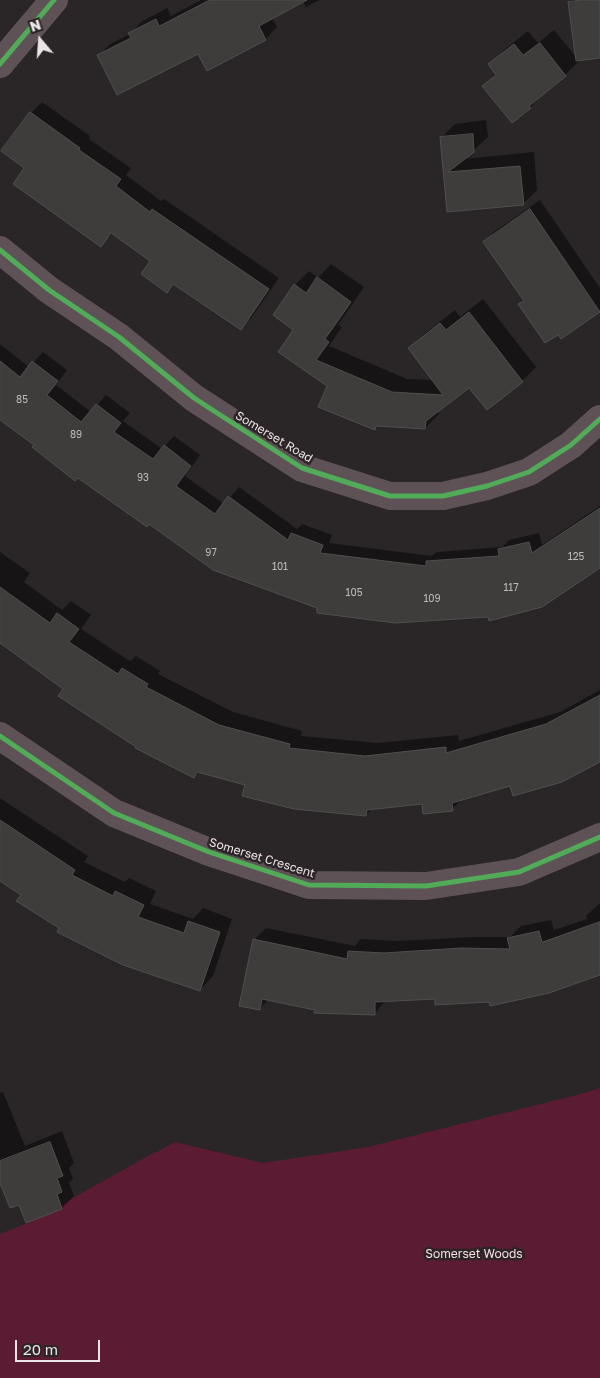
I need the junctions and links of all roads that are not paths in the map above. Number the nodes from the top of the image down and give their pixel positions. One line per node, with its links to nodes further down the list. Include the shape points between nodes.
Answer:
1 (54, 0): 2 (street)
2 (0, 64)
3 (0, 250): 4 (street, Somerset Road, via 49,290 119,337 194,398 302,468 390,496 444,496 529,472 571,446)
4 (600, 420)
5 (0, 736): 6 (street, Somerset Crescent, via 114,813 208,852 309,885 426,886 519,872)
6 (600, 837)

